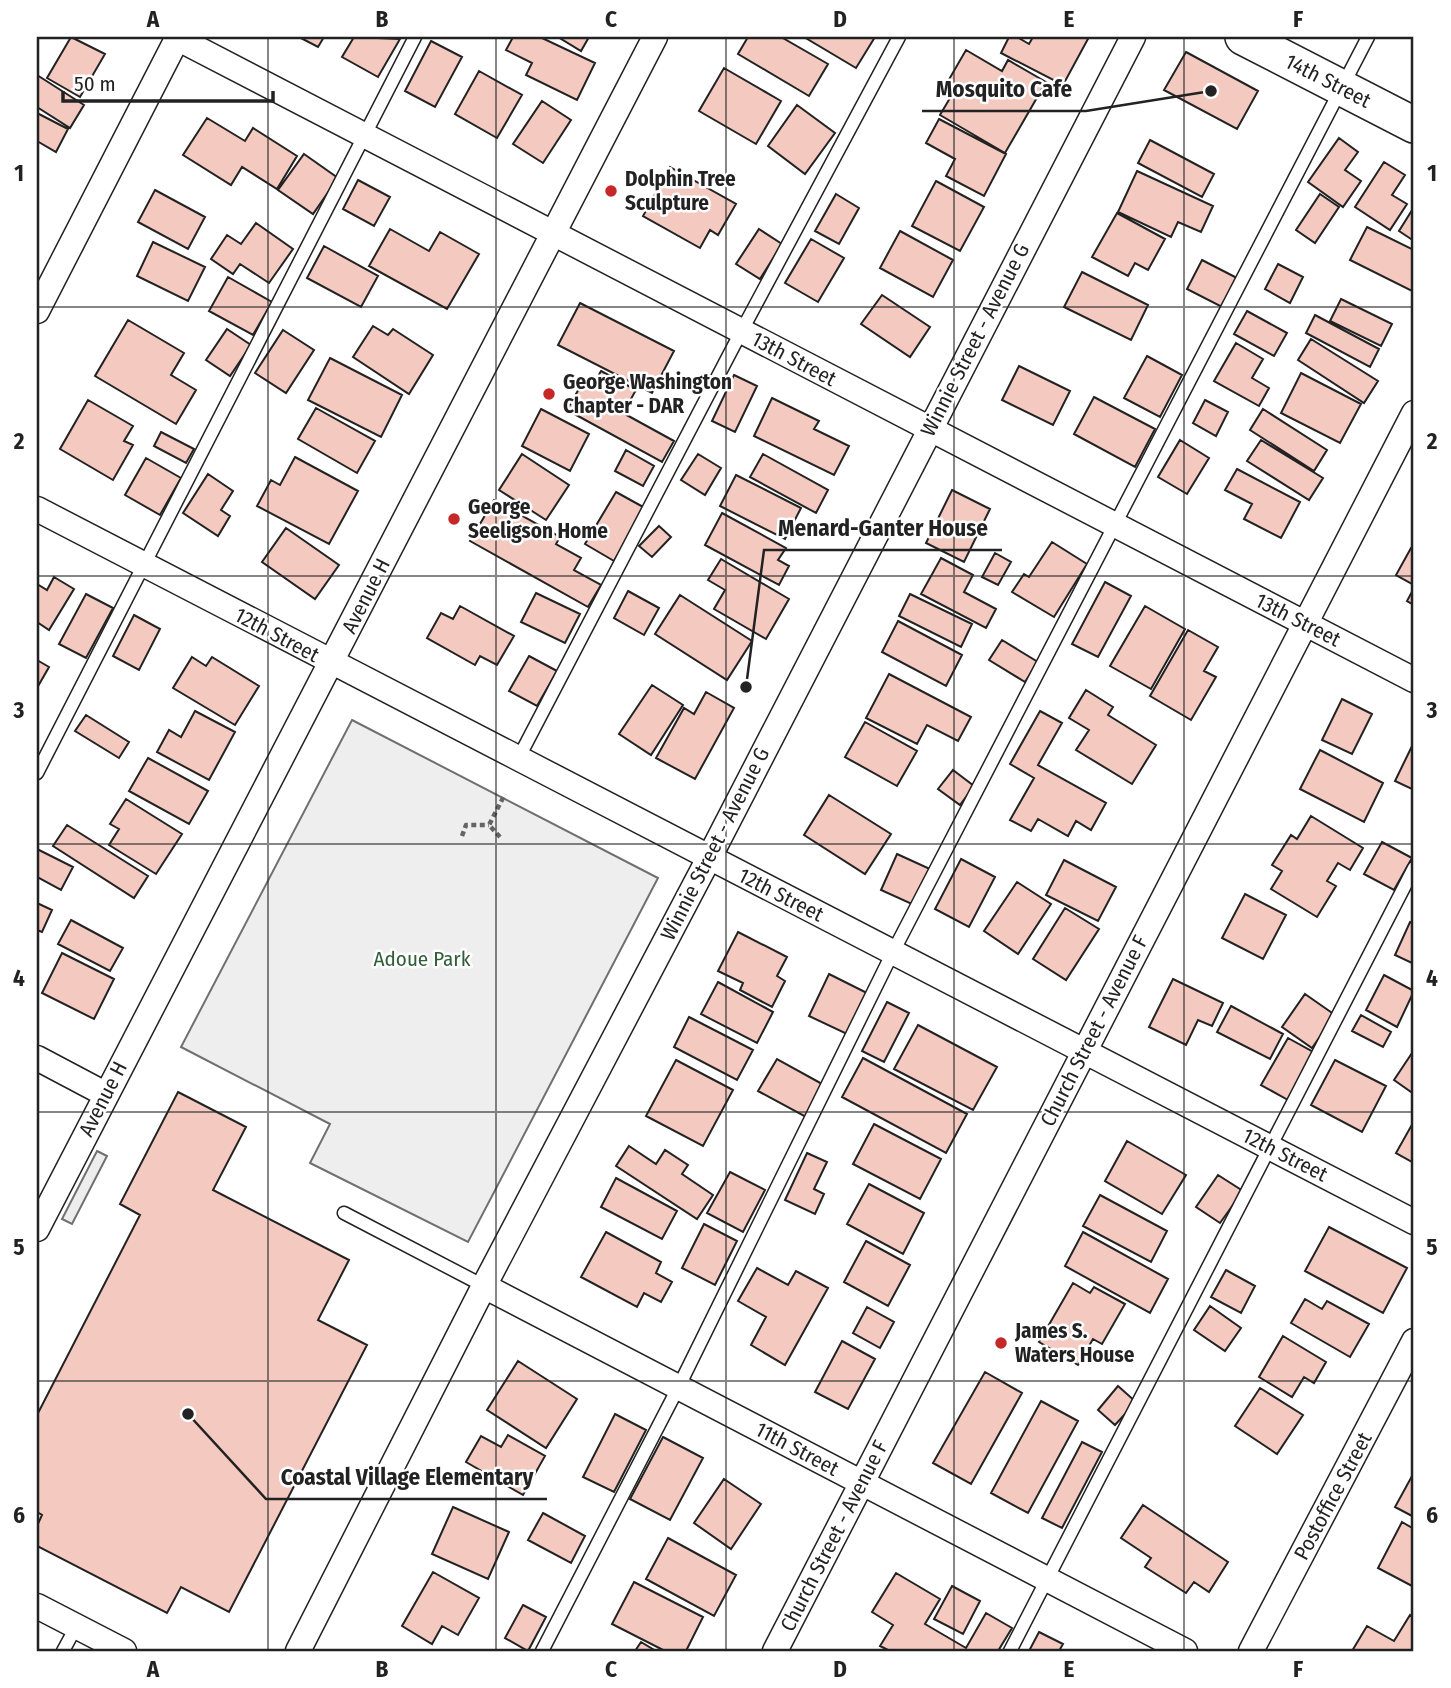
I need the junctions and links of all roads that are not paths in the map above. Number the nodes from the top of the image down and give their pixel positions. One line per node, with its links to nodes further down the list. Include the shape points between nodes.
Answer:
1 (177, 37): 10 (street, 13th Street); 12 (street)
2 (415, 37): 10 (lane)
3 (655, 37): 11 (street, Avenue H)
4 (899, 37): 13 (lane)
5 (1133, 37): 15 (street, Winnie Street - Avenue G)
6 (1243, 37): 8 (main road, 14th Street)
7 (1368, 37): 8 (lane)
8 (1342, 88): 9 (main road, 14th Street); 17 (lane)
9 (1414, 125)
10 (364, 135): 11 (street, 13th Street); 18 (lane)
11 (553, 233): 13 (street, 13th Street); 20 (street, Avenue H)
12 (37, 311)
13 (741, 332): 15 (street, 13th Street); 22 (lane)
14 (1414, 412): 19 (street, Church Street - Avenue F)
15 (929, 430): 17 (street, 13th Street); 24 (street, Winnie Street - Avenue G)
16 (37, 509): 18 (street, 12th Street)
17 (1114, 526): 19 (street, 13th Street); 26 (lane)
18 (143, 565): 20 (street, 12th Street); 23 (lane)
19 (1304, 624): 21 (street, 13th Street); 27 (street, Church Street - Avenue F)
20 (331, 663): 22 (street, 12th Street); 29 (street, Avenue H)
21 (1414, 680)
22 (518, 760): 24 (street, 12th Street)
23 (37, 773)
24 (709, 858): 26 (street, 12th Street); 34 (street, Winnie Street - Avenue G)
25 (1414, 868): 30 (lane)
26 (893, 953): 27 (street, 12th Street); 36 (lane)
27 (1083, 1051): 30 (street, 12th Street); 37 (street, Church Street - Avenue F)
28 (37, 1058): 29 (street)
29 (105, 1094): 33 (street, Avenue H)
30 (1270, 1147): 32 (street, 12th Street); 38 (lane)
31 (344, 1213): 34 (lane)
32 (1414, 1222)
33 (37, 1229)
34 (484, 1286): 36 (street, 11th Street); 43 (street, Winnie Street - Avenue G)
35 (1414, 1341): 48 (street, Postoffice Street)
36 (678, 1388): 37 (street, 11th Street); 44 (lane)
37 (862, 1483): 38 (street, 11th Street); 45 (street, Church Street - Avenue F)
38 (1046, 1579): 46 (lane); 47 (street, 11th Street)
39 (37, 1606): 40 (street)
40 (76, 1627): 41 (lane); 42 (street)
41 (64, 1651)
42 (124, 1651)
43 (298, 1651)
44 (542, 1651)
45 (775, 1651)
46 (1010, 1651)
47 (1185, 1651)
48 (1251, 1651)

